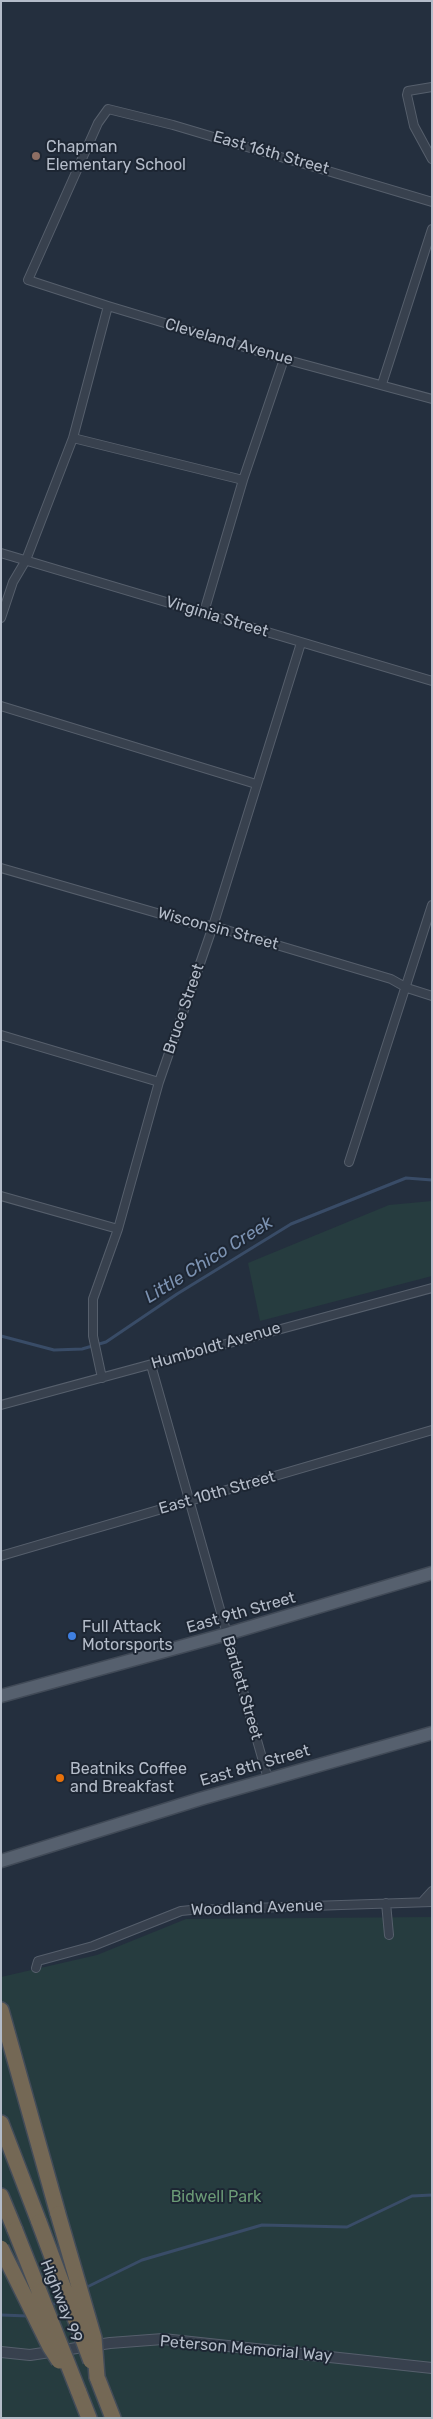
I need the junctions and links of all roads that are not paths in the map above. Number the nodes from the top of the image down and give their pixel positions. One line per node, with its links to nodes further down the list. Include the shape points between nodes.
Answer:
1 (432, 87): 2 (street, via 408,91 414,126)
2 (432, 159)
3 (432, 202): 5 (street, East 16th Street, via 173,124 108,109 98,123)
4 (432, 229): 8 (street)
5 (28, 280): 6 (street, Cleveland Avenue)
6 (108, 306): 7 (street, Cleveland Avenue); 10 (street)
7 (284, 359): 8 (street, Cleveland Avenue); 11 (street)
8 (382, 384): 9 (street, Cleveland Avenue)
9 (432, 399)
10 (73, 438): 11 (street); 13 (street)
11 (243, 480): 14 (street)
12 (1, 553): 13 (street, Virginia Street)
13 (26, 560): 14 (street, Virginia Street); 15 (street, via 13,582)
14 (204, 612): 16 (street, Virginia Street)
15 (1, 618)
16 (301, 643): 17 (street, Virginia Street); 19 (street, Bruce Street)
17 (432, 681)
18 (1, 706): 19 (street)
19 (256, 784): 22 (street, Bruce Street)
20 (1, 868): 22 (street, Wisconsin Street, via 195,924)
21 (432, 905): 23 (street)
22 (213, 926): 23 (street, Wisconsin Street, via 391,980); 26 (street, Bruce Street)
23 (407, 988): 24 (street, Wisconsin Street); 27 (street)
24 (432, 996)
25 (1, 1035): 26 (street)
26 (159, 1082): 29 (street, Bruce Street)
27 (349, 1162)
28 (1, 1196): 29 (street)
29 (118, 1229): 32 (street, Bruce Street, via 93,1299 93,1336)
30 (432, 1288): 31 (street, Humboldt Avenue)
31 (151, 1365): 32 (street, Humboldt Avenue); 35 (street, Bartlett Street)
32 (102, 1378): 33 (street, Humboldt Avenue)
33 (1, 1405)
34 (432, 1430): 35 (street, East 10th Street)
35 (188, 1501): 36 (street, East 10th Street); 38 (street, Bartlett Street)
36 (1, 1556)
37 (432, 1574): 38 (main road, East 9th Street)
38 (227, 1634): 39 (main road, East 9th Street); 41 (street, Bartlett Street)
39 (1, 1696)
40 (432, 1733): 41 (main road, East 8th Street)
41 (268, 1779): 42 (main road, East 8th Street)
42 (1, 1861)
43 (432, 1891): 44 (street)
44 (422, 1902): 45 (street, Woodland Avenue); 46 (street, Woodland Avenue)
45 (432, 1902)
46 (386, 1903): 47 (street); 48 (street, Woodland Avenue, via 181,1911 93,1946 38,1961)
47 (389, 1935)
48 (36, 1968)
49 (1, 2010): 55 (highway, bridge, via 94,2338)
50 (1, 2123): 55 (highway, bridge)
51 (1, 2196): 56 (highway, Highway 99, bridge)
52 (1, 2248): 56 (highway, bridge, via 50,2347)
53 (1, 2352): 54 (street, Peterson Memorial Way, via 30,2355 163,2339)
54 (432, 2368)
55 (97, 2377): 58 (highway)
56 (78, 2390): 57 (highway, Highway 99)
57 (89, 2418)
58 (113, 2418)

